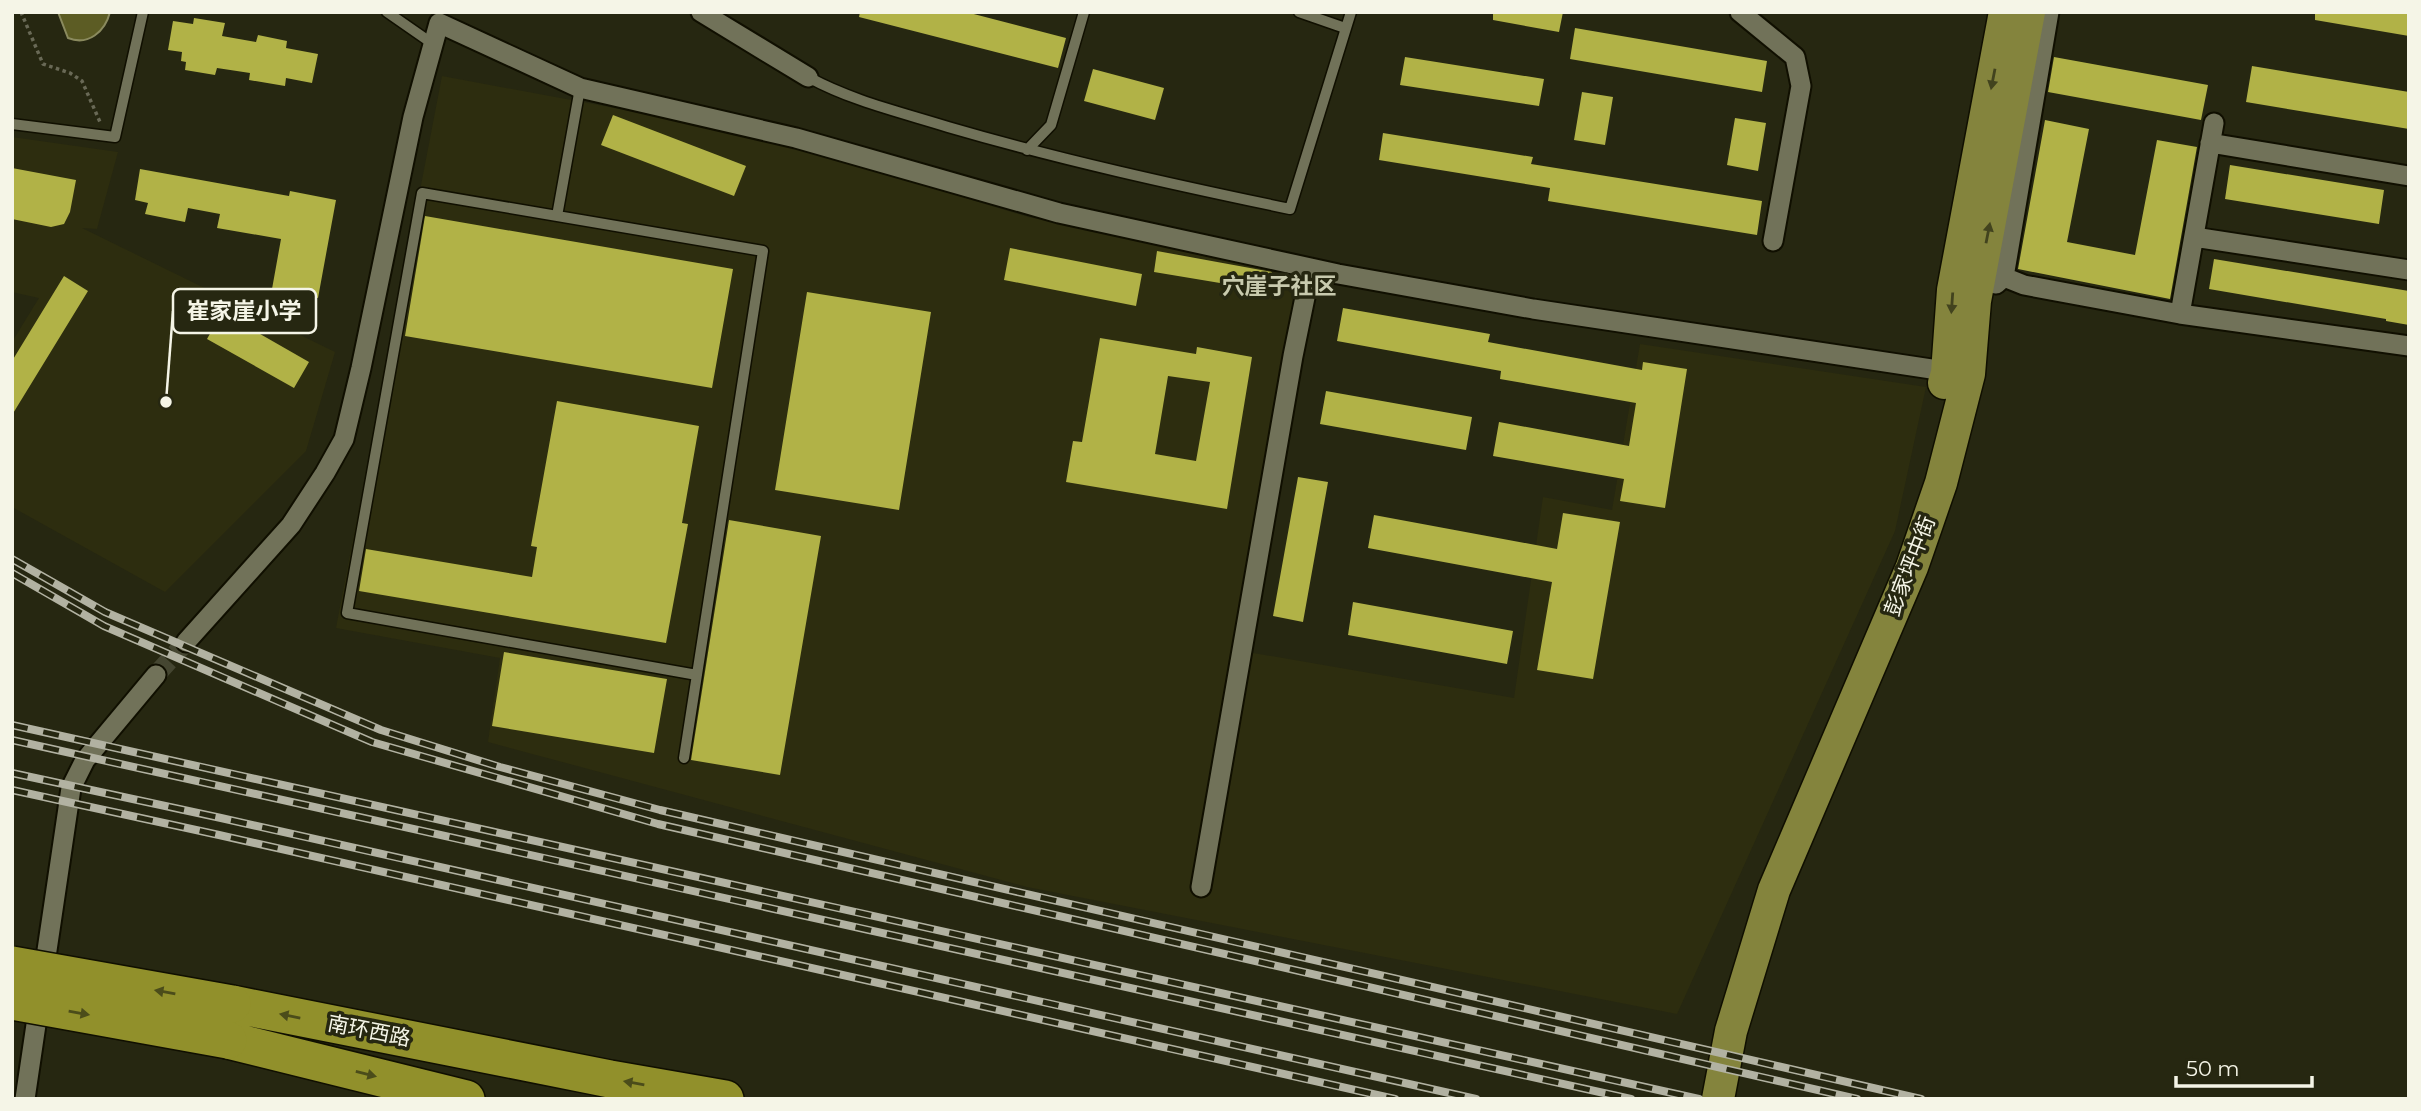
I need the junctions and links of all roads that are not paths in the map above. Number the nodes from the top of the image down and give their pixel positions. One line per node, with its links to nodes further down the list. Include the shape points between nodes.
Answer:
1 (143, 12): 16 (lane, via 115,137)
2 (387, 12): 13 (lane)
3 (701, 12): 14 (street)
4 (1084, 12): 19 (lane, via 1051,125)
5 (1299, 12): 12 (lane)
6 (1351, 12): 12 (lane)
7 (1740, 12): 23 (street, via 1795,57 1801,86)
8 (2005, 12): 30 (main road, 彭家坪中街, one-way to 30, via 1953,290)
9 (2029, 12): 27 (main road, 彭家坪中街, one-way to 9)
10 (2049, 12): 26 (street)
11 (439, 18): 13 (street); 15 (street)
12 (1345, 27): 19 (lane, via 1290,209)
13 (433, 44): 31 (street, via 344,439 291,525)
14 (808, 77): 19 (lane, via 838,93)
15 (580, 88): 21 (lane); 24 (street, via 796,138 1059,214)
16 (12, 124)
17 (2214, 124): 18 (street)
18 (2210, 144): 20 (street); 22 (street)
19 (1027, 150)
20 (2409, 176)
21 (557, 216): 33 (lane, via 763,251); 33 (lane, via 422,193 347,613)
22 (2194, 237): 25 (street); 28 (street)
23 (1773, 241)
24 (1311, 268): 30 (street, via 1547,312); 35 (street)
25 (2409, 270)
26 (2004, 277): 27 (street); 28 (street, via 2024,285)
27 (1975, 301): 30 (main road, 彭家坪中街)
28 (2180, 314): 29 (street)
29 (2409, 346)
30 (1958, 373): 41 (main road, 彭家坪中街, via 1893,559 1755,884 1712,1026); 42 (main road, 彭家坪中街, via 1941,483 1920,546 1774,890 1731,1031)
31 (186, 642)
32 (156, 675): 38 (street, via 85,760 71,788)
33 (696, 675): 34 (lane)
34 (684, 758)
35 (1201, 887)
36 (12, 965): 40 (highway, 南环西路, one-way to 36, bridge)
37 (12, 1001): 39 (highway, 南环西路, one-way to 39, bridge, via 228,1040)
38 (25, 1099)
39 (466, 1099)
40 (725, 1099)
41 (1697, 1099)
42 (1718, 1099)

